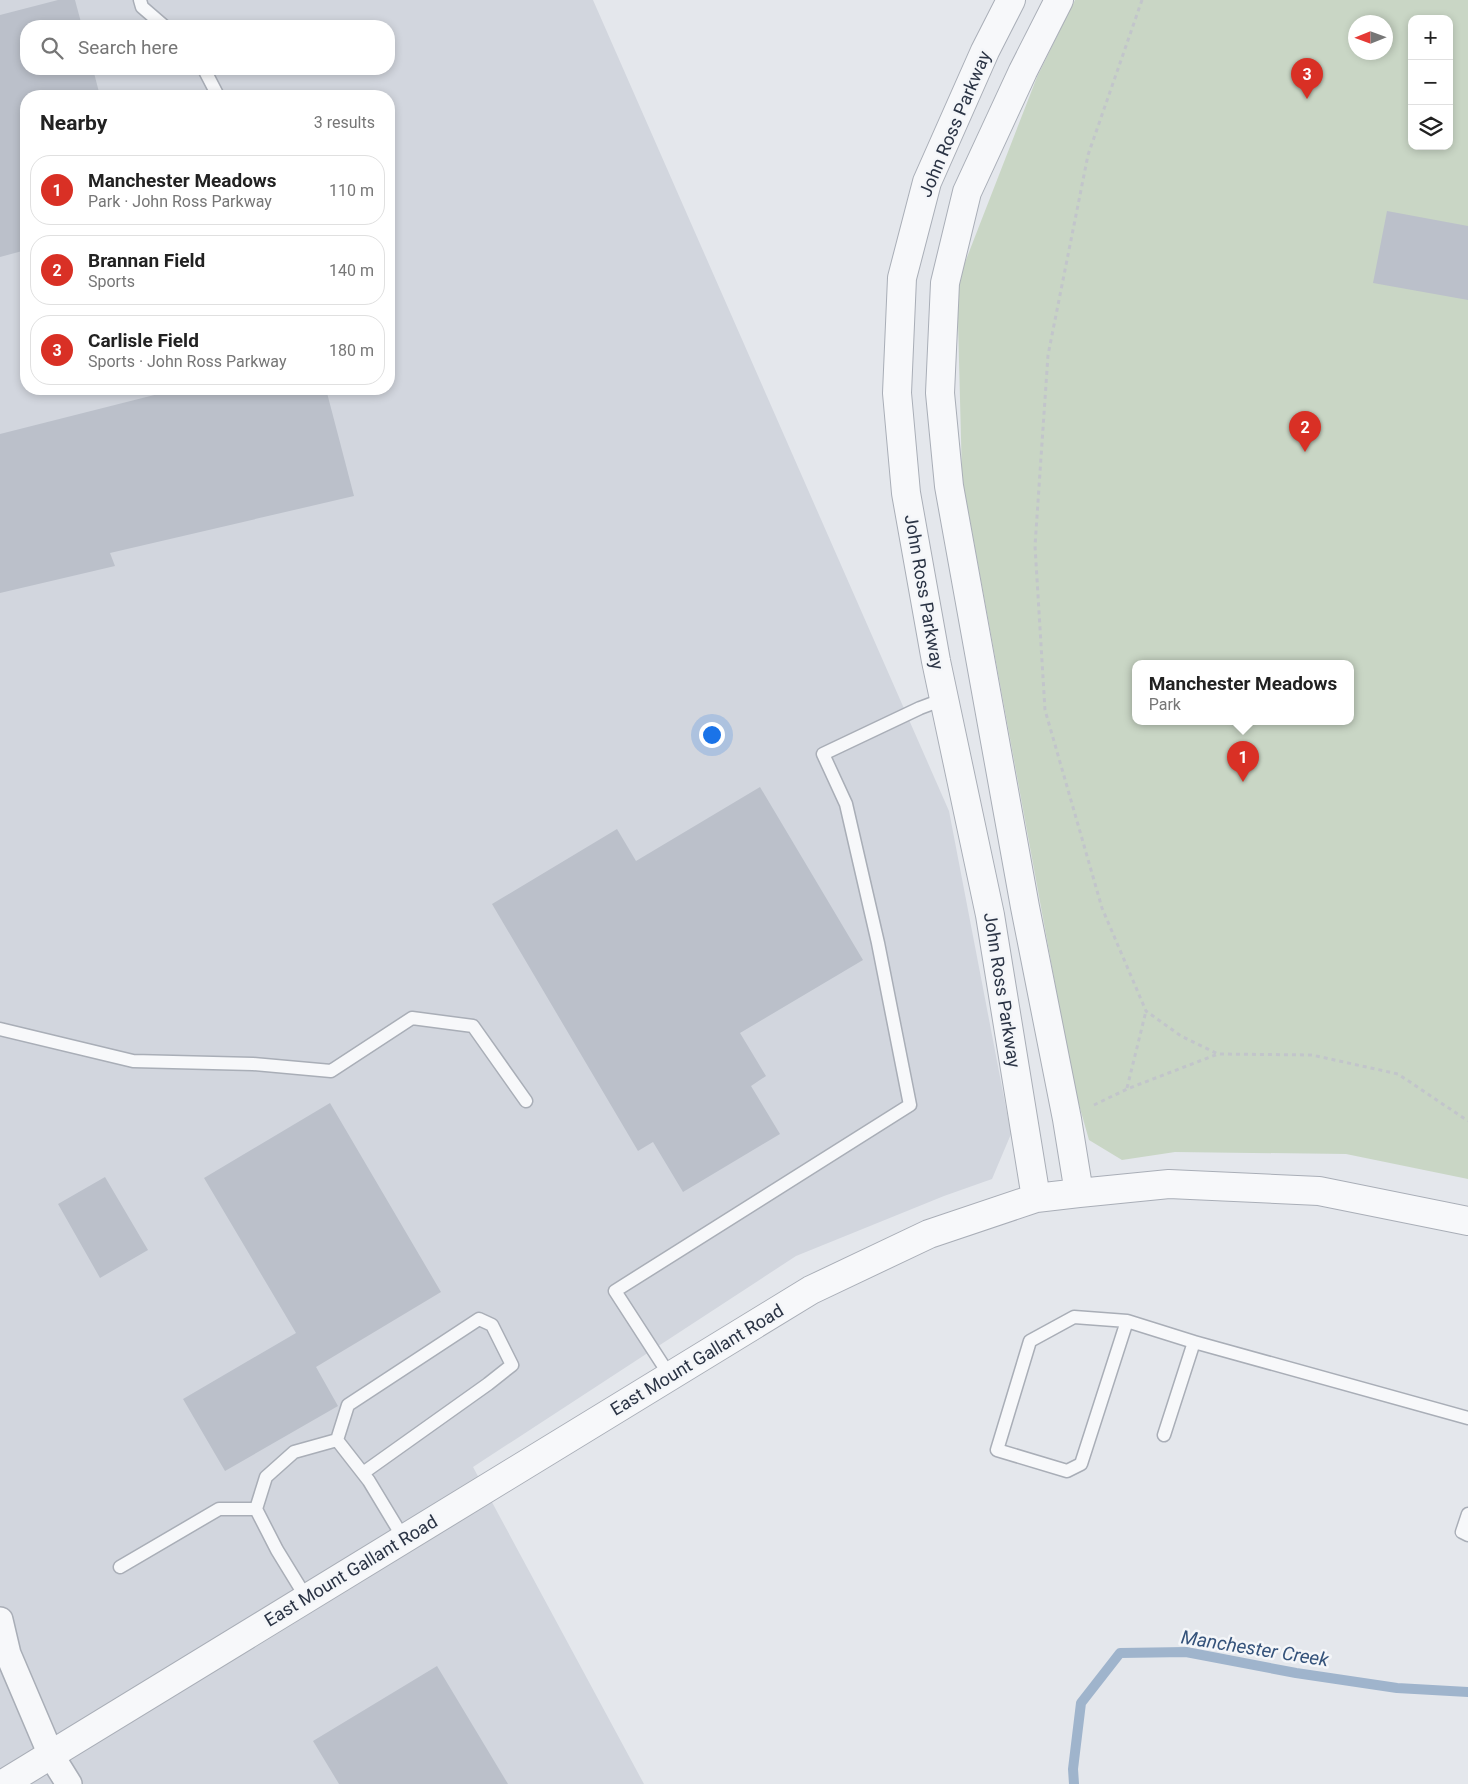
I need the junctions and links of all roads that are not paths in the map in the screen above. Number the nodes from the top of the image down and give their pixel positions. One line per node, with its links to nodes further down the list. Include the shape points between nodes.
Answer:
1 (140, 0): 4 (lane, via 142,7)
2 (1011, 0): 7 (street, John Ross Parkway, via 927,182 902,278 897,393 906,493)
3 (1058, 0): 10 (street, John Ross Parkway, via 967,192 945,283 940,393 949,486)
4 (157, 20)
5 (207, 75): 6 (lane)
6 (215, 90)
7 (944, 699): 11 (street, John Ross Parkway, via 990,915); 15 (lane, via 823,754 846,804 910,1105 615,1291)
8 (0, 1029): 9 (lane, via 134,1061 253,1064 331,1071 412,1018 474,1026)
9 (526, 1101)
10 (1079, 1193): 11 (street, East Mount Gallant Road); 12 (street, East Mount Gallant Road, via 1169,1184 1319,1191)
11 (1036, 1198): 15 (street, East Mount Gallant Road, via 928,1234 811,1290)
12 (1468, 1221)
13 (1127, 1321): 13 (lane, via 1074,1317 1030,1341 997,1450 1067,1471 1081,1464); 14 (lane)
14 (1194, 1342): 16 (lane); 17 (lane)
15 (670, 1376): 23 (street, East Mount Gallant Road)
16 (1468, 1418)
17 (1164, 1435)
18 (337, 1440): 19 (lane); 19 (lane, via 348,1405 478,1319 492,1325 512,1365); 20 (lane, via 294,1452 266,1477)
19 (363, 1473): 23 (lane)
20 (256, 1509): 24 (lane, via 219,1509); 25 (lane)
21 (1468, 1514): 22 (lane, via 1462,1532)
22 (1468, 1534)
23 (404, 1539): 25 (street, East Mount Gallant Road)
24 (120, 1568)
25 (307, 1599): 27 (street, East Mount Gallant Road)
26 (0, 1620): 27 (street, via 8,1654)
27 (51, 1755): 28 (street, East Mount Gallant Road); 29 (street)
28 (3, 1784)
29 (69, 1784)

